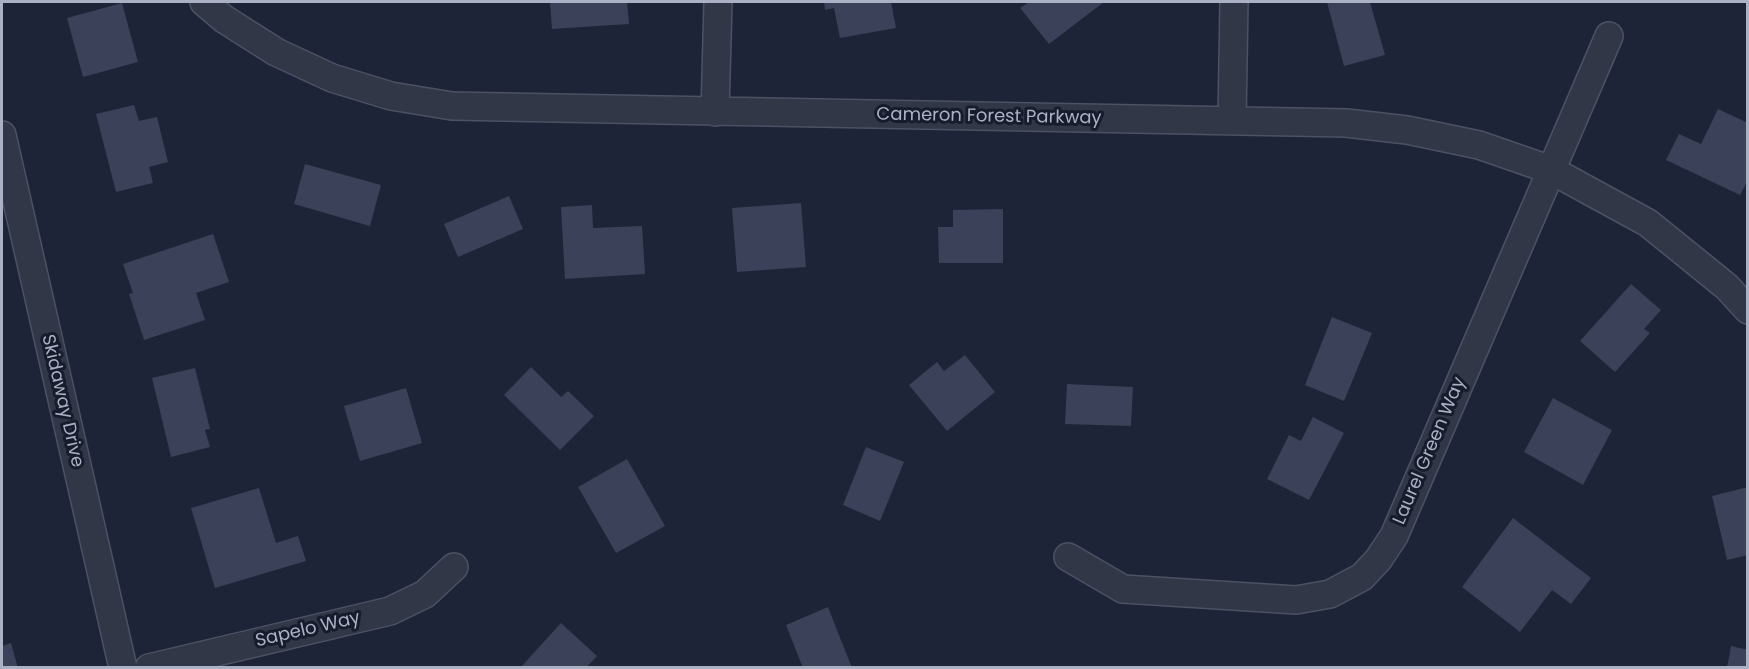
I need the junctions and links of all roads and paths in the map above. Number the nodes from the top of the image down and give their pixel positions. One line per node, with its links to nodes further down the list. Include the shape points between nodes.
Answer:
1 (204, 2): 5 (street, Cameron Forest Parkway, via 276,52 332,78 391,96 452,106)
2 (718, 2): 5 (street)
3 (1234, 2): 6 (street)
4 (1609, 36): 8 (street, Laurel Green Way)
5 (715, 112): 6 (street, Cameron Forest Parkway)
6 (1232, 121): 8 (street, Cameron Forest Parkway, via 1346,123 1407,130 1479,145)
7 (2, 135): 12 (street, Skidaway Drive)
8 (1551, 170): 9 (street, Cameron Forest Parkway, via 1648,223 1727,287); 10 (street, Laurel Green Way, via 1394,536 1362,577 1330,594 1296,600 1123,589)
9 (1748, 310)
10 (1068, 557)
11 (454, 567): 13 (street, Sapelo Way, via 425,594 390,611)
12 (123, 668)
13 (149, 668)

